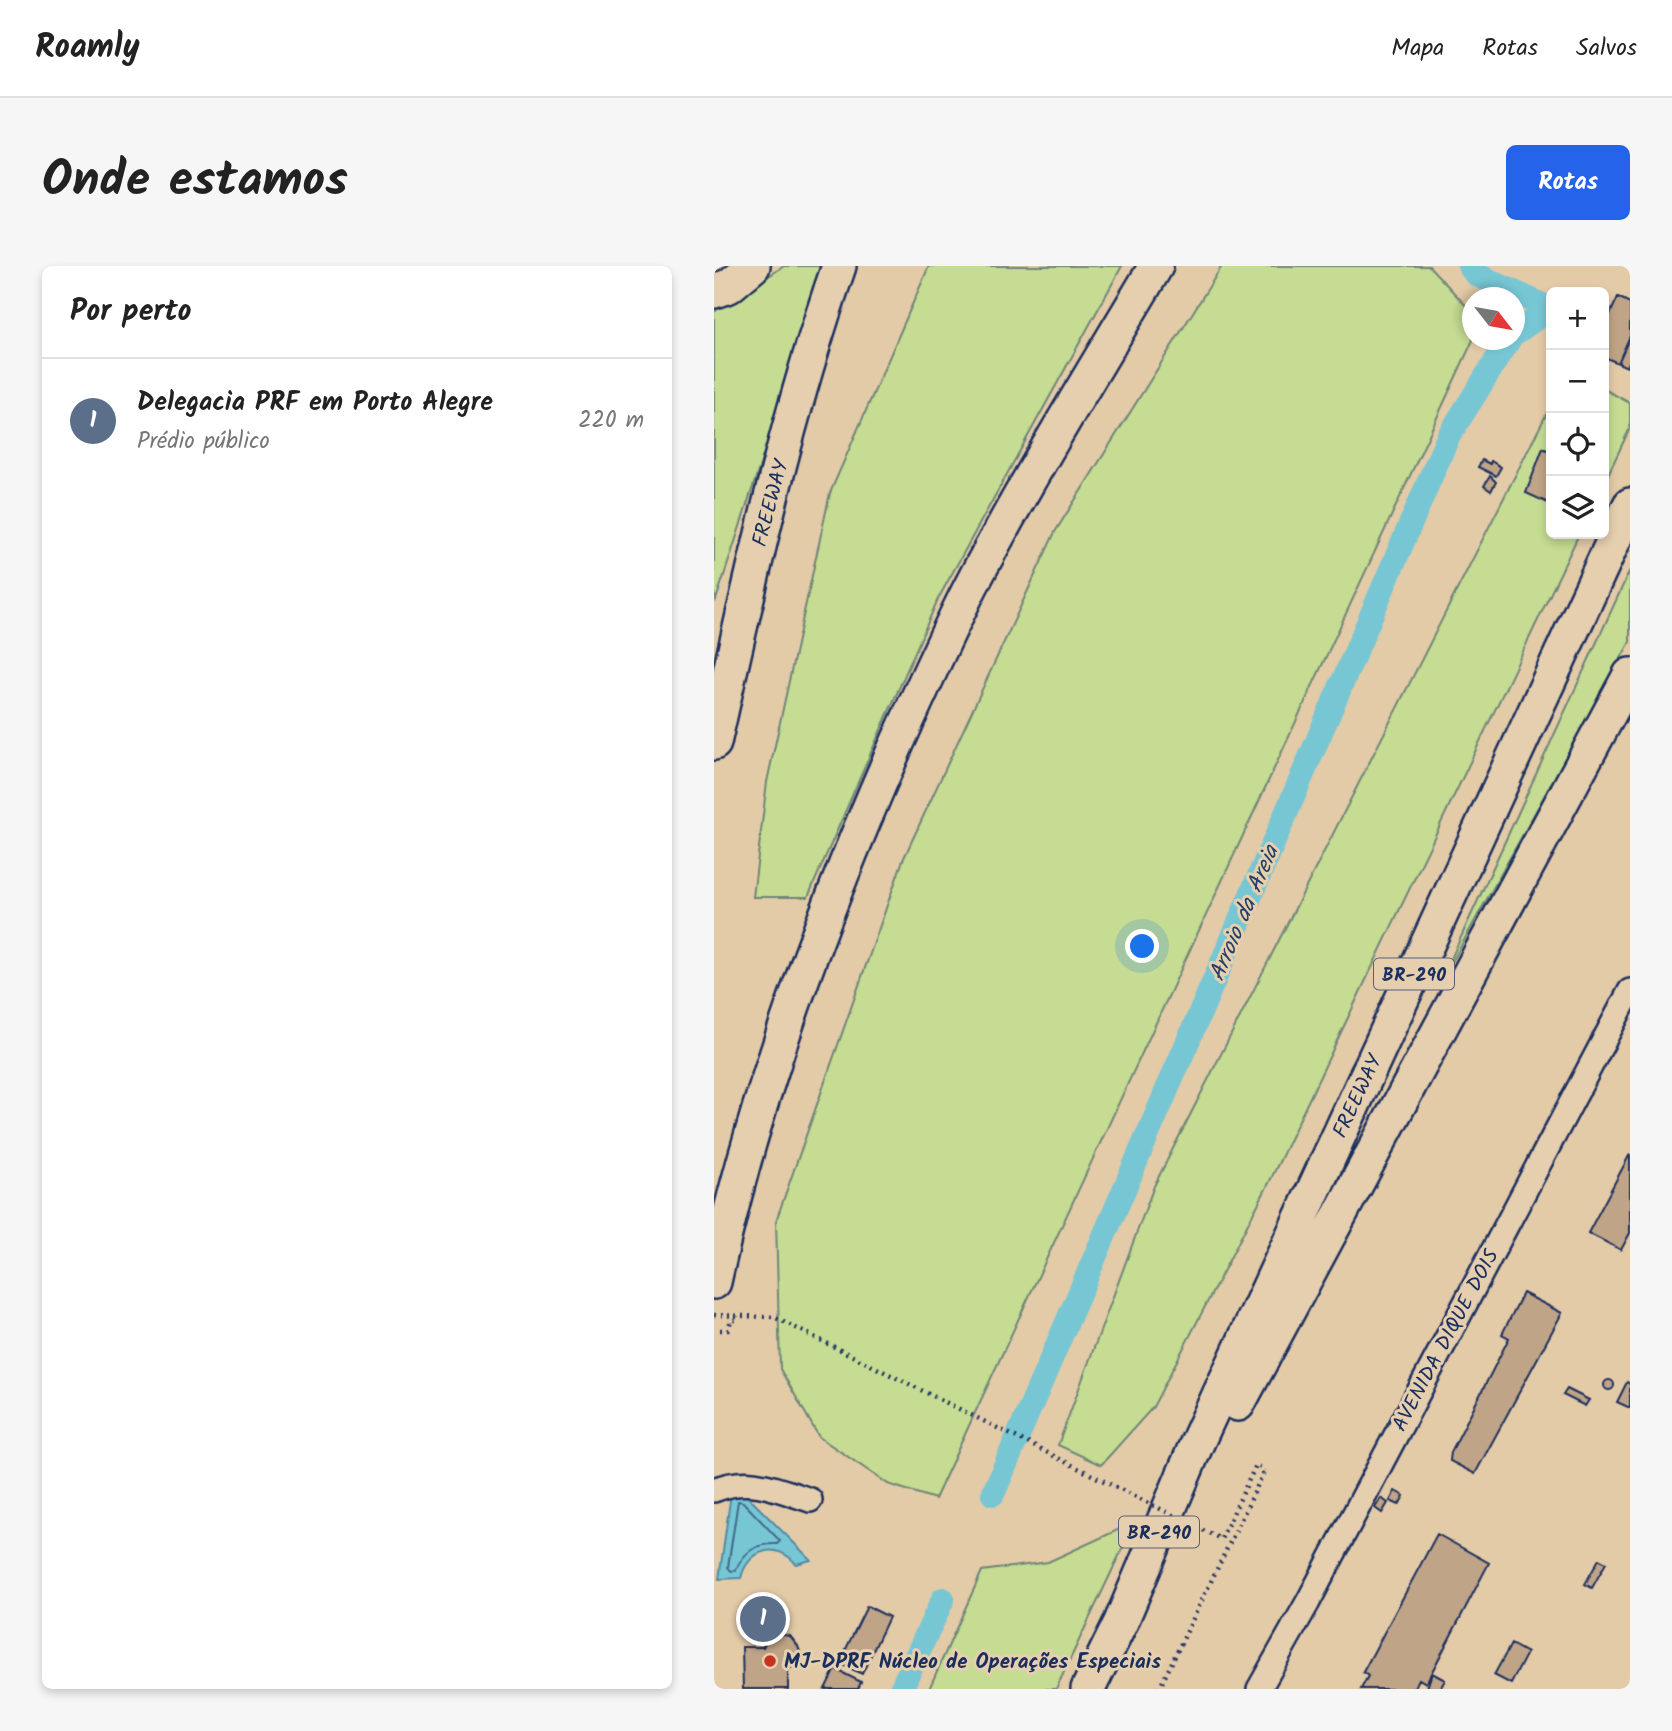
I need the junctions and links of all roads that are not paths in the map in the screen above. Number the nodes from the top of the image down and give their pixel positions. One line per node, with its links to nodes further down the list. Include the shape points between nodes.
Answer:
1 (752, 266): 5 (highway, via 729,286)
2 (839, 266): 6 (highway, FREEWAY)
3 (846, 266): 6 (highway)
4 (1156, 266): 11 (highway, via 971,586 859,829 755,1122)
5 (714, 291)
6 (824, 309): 9 (highway, FREEWAY, via 762,527)
7 (1630, 505): 14 (highway, FREEWAY / BR-290, via 1197,1443)
8 (1630, 675): 14 (highway)
9 (714, 743)
10 (1630, 991): 16 (street, AVENIDA DIQUE DOIS)
11 (714, 1282)
12 (714, 1490): 13 (street, via 730,1483 754,1482)
13 (810, 1500)
14 (1121, 1622): 15 (highway, FREEWAY / BR-290)
15 (1088, 1689)
16 (1259, 1689)

